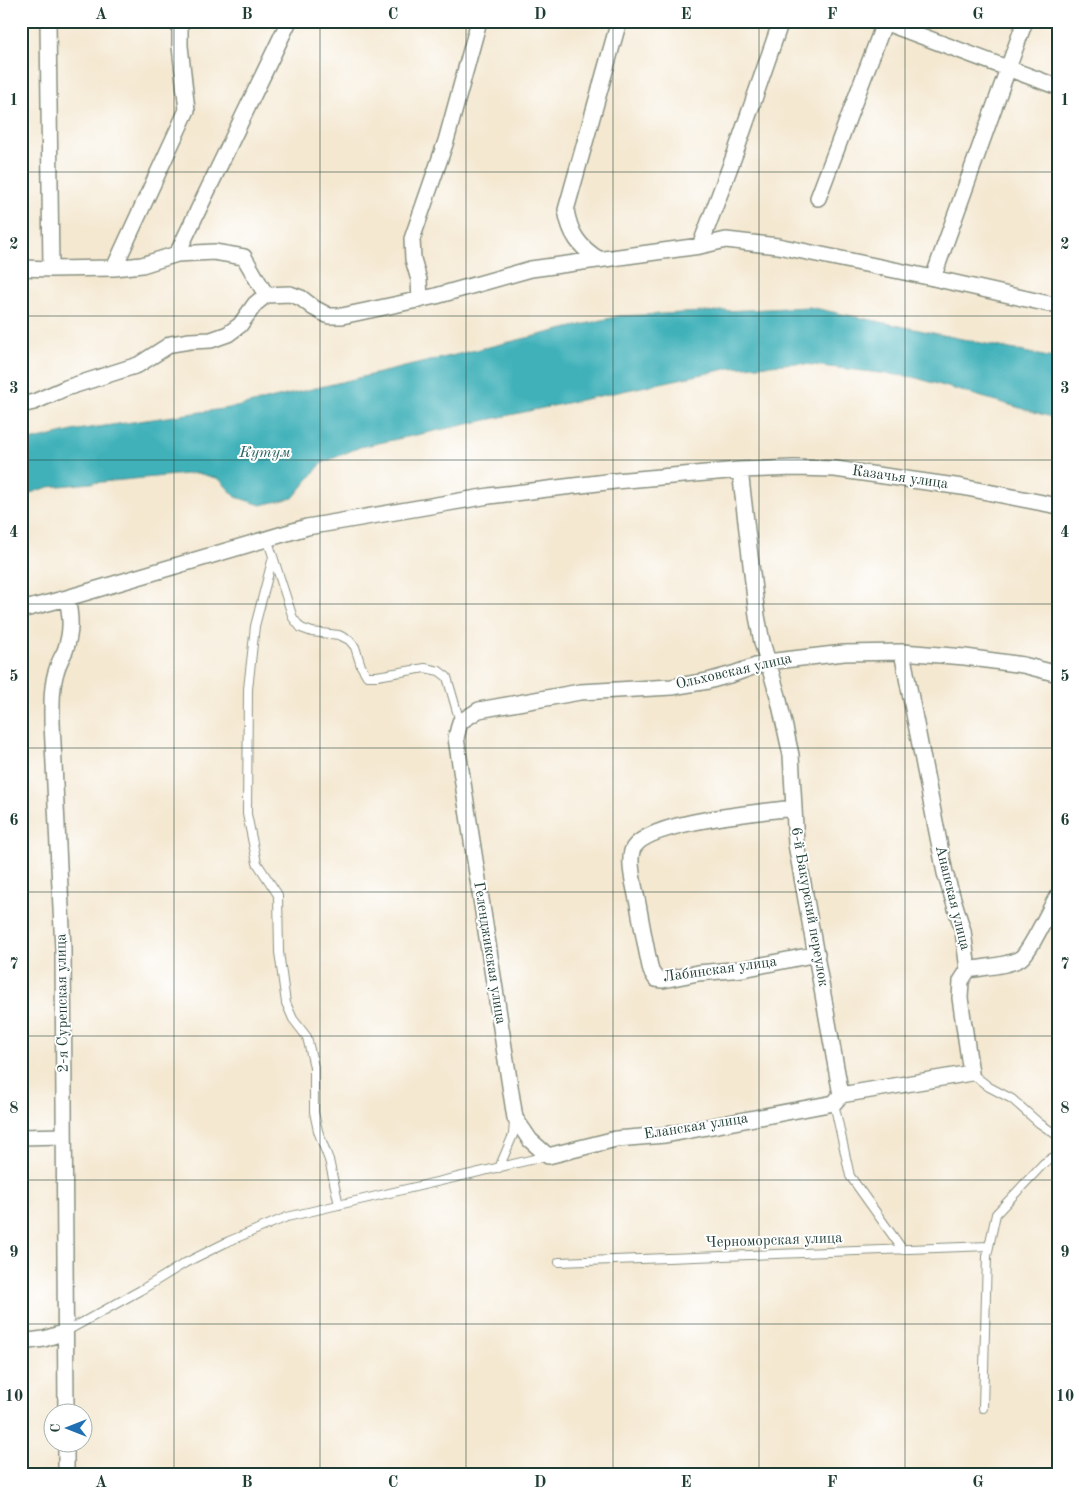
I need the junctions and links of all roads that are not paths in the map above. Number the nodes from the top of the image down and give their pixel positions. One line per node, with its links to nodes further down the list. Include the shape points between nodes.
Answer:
1 (48, 21): 17 (street)
2 (180, 21): 16 (street, via 187,110)
3 (290, 21): 13 (street)
4 (479, 21): 20 (street, via 446,141 412,239 412,259 419,280)
5 (619, 21): 14 (street, via 566,210 569,226 578,241)
6 (781, 21): 12 (street)
7 (1026, 21): 9 (street)
8 (883, 22): 9 (street); 11 (street)
9 (1008, 68): 10 (street); 18 (street)
10 (1058, 87)
11 (818, 198)
12 (700, 246): 14 (street); 18 (street, via 726,240 778,246)
13 (177, 254): 16 (street, via 142,265); 19 (street, via 214,252 244,257)
14 (600, 260): 20 (street, via 532,270)
15 (21, 268): 17 (street)
16 (114, 268): 17 (street)
17 (51, 270)
18 (933, 278): 21 (street)
19 (266, 295): 20 (street, via 290,294 329,316); 22 (street, via 255,304 240,326 228,334 210,340 171,344 138,364)
20 (420, 300)
21 (1058, 306)
22 (21, 406)
23 (740, 470): 24 (street, Казачья улица, via 835,469); 25 (street, Казачья улица, via 489,496 307,527); 30 (street, 6-й Бакурский переулок, via 757,616)
24 (1058, 506)
25 (267, 538): 26 (lane); 27 (street, Казачья улица)
26 (273, 557): 32 (lane, via 293,618 301,628 349,640 356,647 367,676 425,668 439,671 447,677); 46 (lane, via 255,626 248,689 247,814 257,862 278,895 286,1003 293,1019 308,1038 314,1067 314,1112)
27 (67, 598): 28 (street, Казачья улица); 40 (street, 2-я Сурепская улица, via 71,632 57,669 52,723 63,949)
28 (21, 610)
29 (902, 652): 30 (street, Ольховская улица, via 844,653); 31 (street, Ольховская улица, via 1023,665); 36 (street, Анапская улица, via 945,873 963,931)
30 (767, 662): 32 (street, Ольховская улица, via 708,681 647,689 580,692 480,710); 33 (street, 6-й Бакурский переулок, via 791,754)
31 (1058, 674)
32 (460, 722): 39 (street, Геленджикская улица, via 456,738)
33 (794, 808): 35 (street, 6-й Бакурский переулок, via 796,844); 35 (street, Лабинская улица, via 670,827 636,843 631,863 651,972 656,979 743,970)
34 (1058, 895): 36 (street, via 1021,957 1010,963)
35 (816, 954): 38 (street, 6-й Бакурский переулок)
36 (968, 970): 37 (street, Анапская улица, via 961,981 960,998)
37 (971, 1073): 38 (street); 41 (lane, via 989,1087 1012,1098 1038,1123)
38 (837, 1099): 44 (street, Еланская улица, via 665,1135 616,1139); 48 (lane, via 850,1176)
39 (514, 1118): 44 (street, Геленджикская улица, via 530,1140); 45 (lane, via 512,1135)
40 (64, 1136): 42 (street); 50 (street, 2-я Сурепская улица)
41 (1058, 1136)
42 (21, 1137)
43 (1058, 1154): 47 (lane, via 1044,1163 996,1214)
44 (548, 1156): 45 (lane)
45 (499, 1168): 46 (lane)
46 (339, 1205): 50 (lane, via 286,1217 229,1241 184,1263)
47 (989, 1246): 48 (lane, Черноморская улица); 53 (lane)
48 (903, 1250): 49 (lane, Черноморская улица)
49 (559, 1262)
50 (65, 1332): 51 (street); 52 (street, 2-я Сурепская улица)
51 (21, 1342)
52 (66, 1402)
53 (983, 1408)
54 (66, 1452): 55 (street)
55 (66, 1474)

